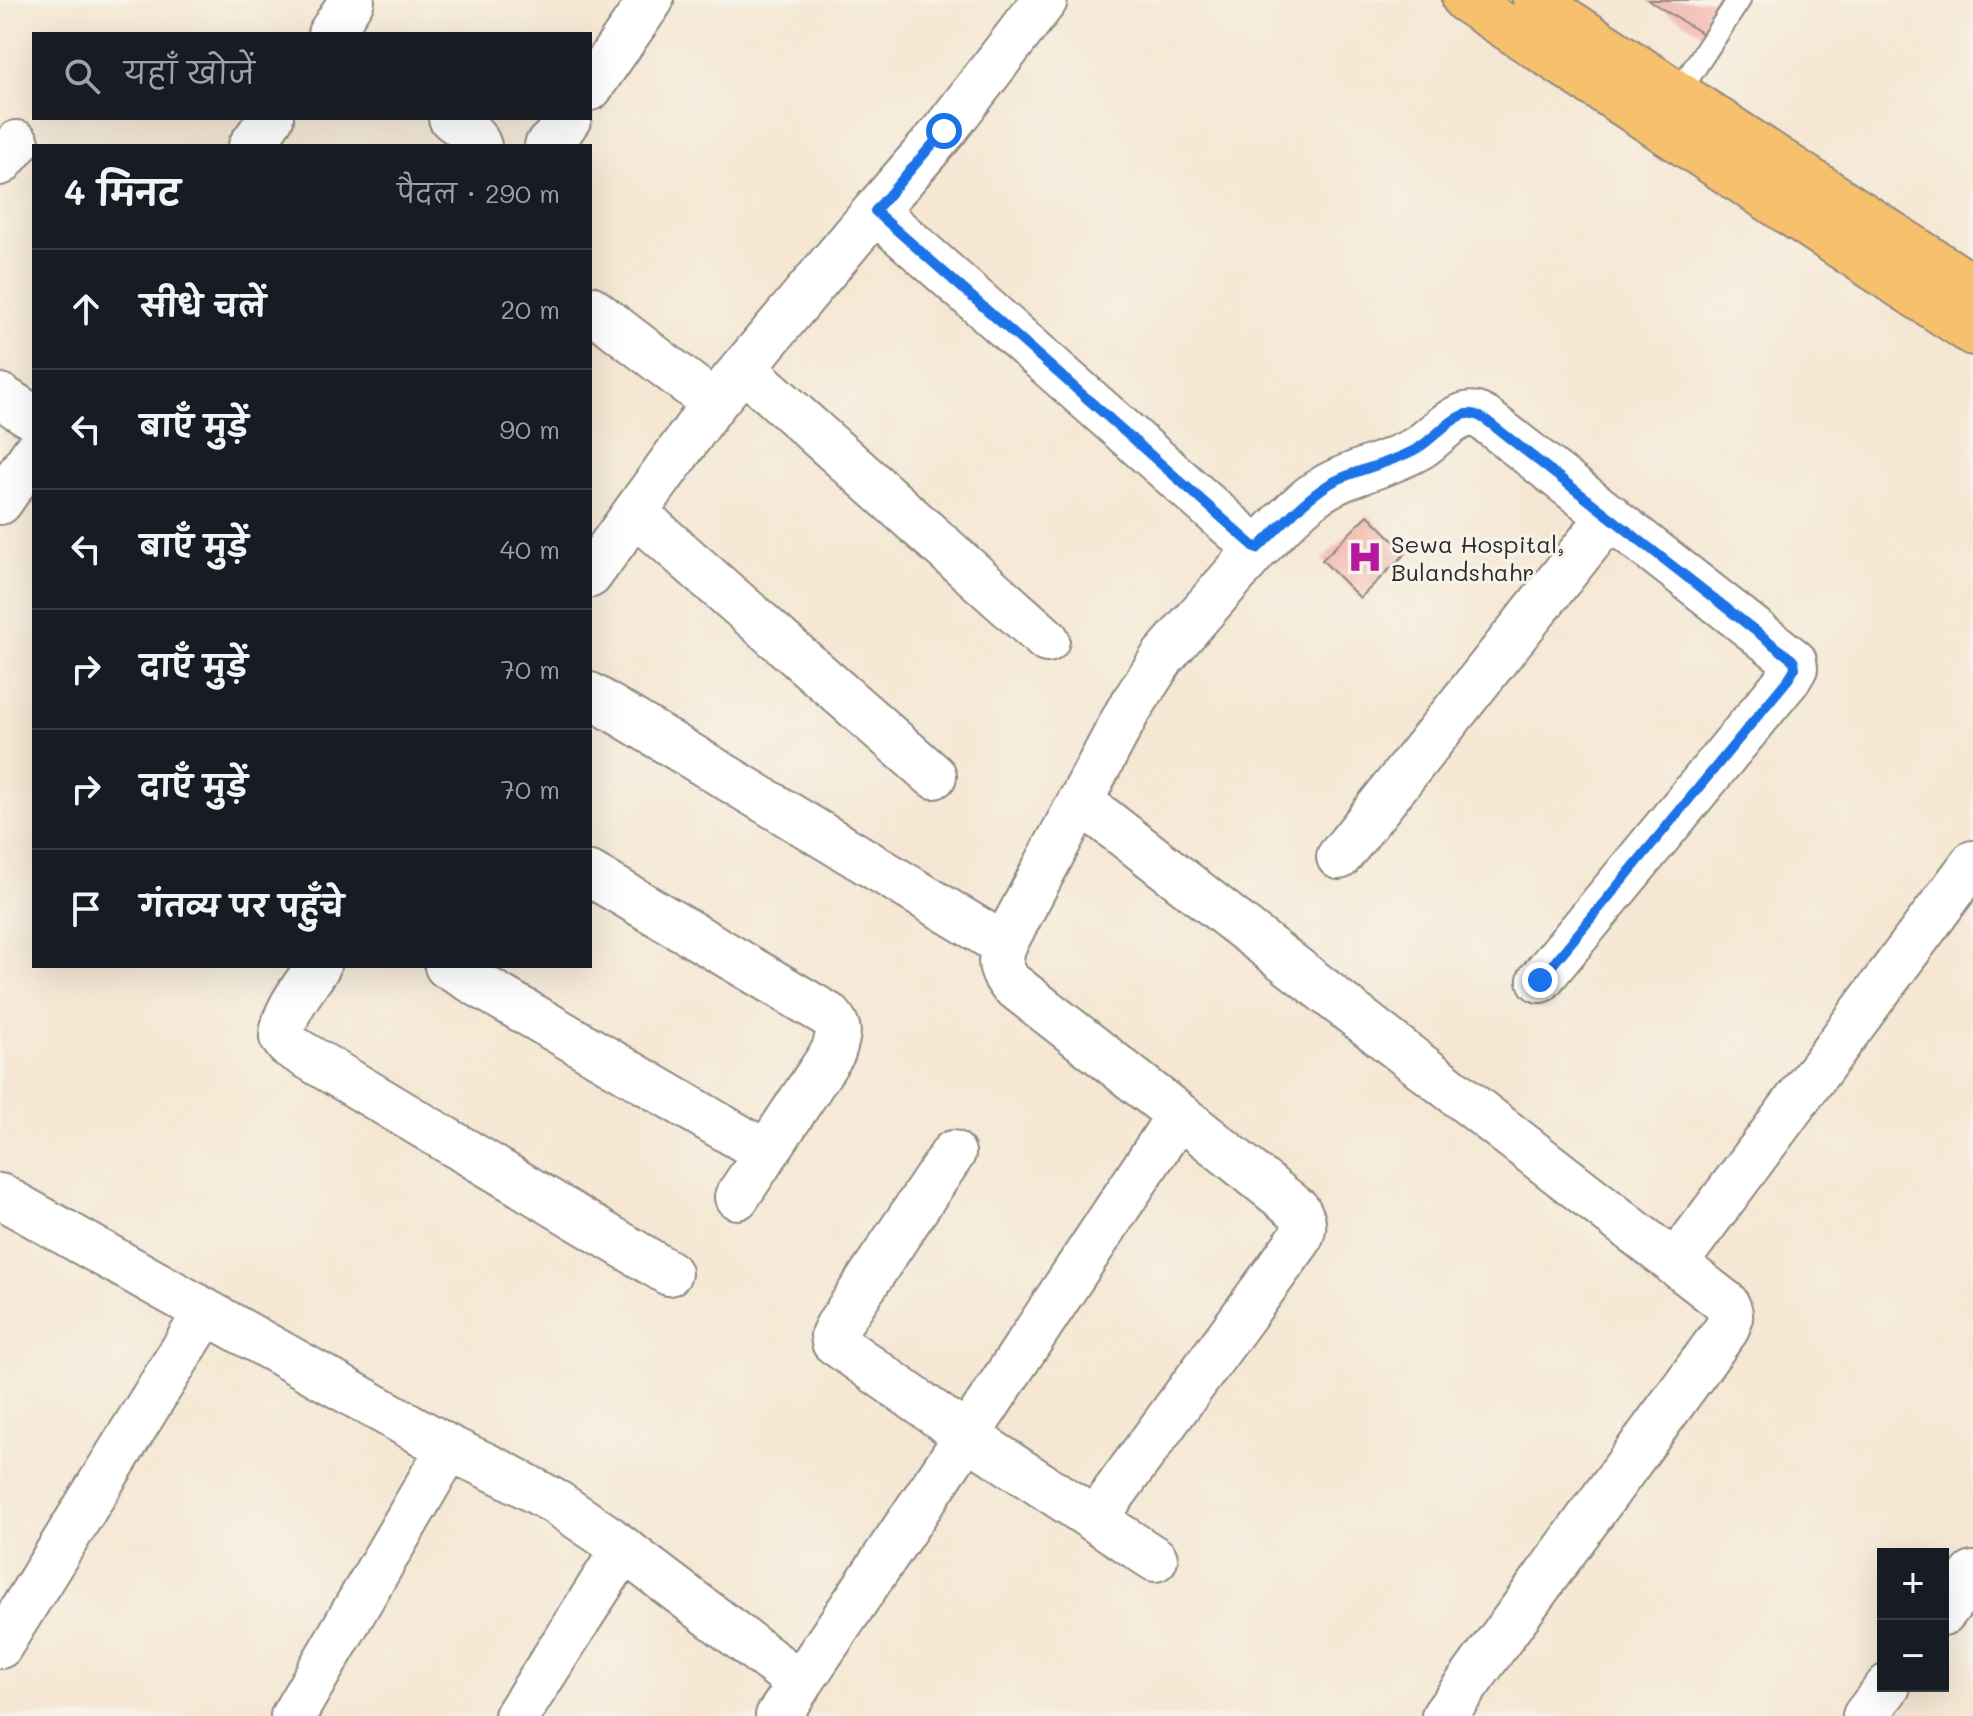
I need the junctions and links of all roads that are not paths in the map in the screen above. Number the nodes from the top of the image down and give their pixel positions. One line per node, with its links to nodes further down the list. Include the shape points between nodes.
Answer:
1 (651, 0): 6 (street)
2 (1045, 0): 14 (street)
3 (1465, 0): 17 (main road)
4 (1535, 0): 7 (main road)
5 (1739, 0): 7 (lane)
6 (592, 85)
7 (1678, 93): 15 (main road)
8 (270, 120): 11 (street)
9 (454, 120): 12 (street)
10 (568, 120): 13 (street)
11 (252, 144)
12 (479, 144)
13 (549, 144)
14 (875, 211): 18 (street); 24 (street)
15 (1973, 287)
16 (592, 310): 20 (street)
17 (1973, 333)
18 (743, 368): 20 (street); 26 (street)
19 (0, 396): 21 (street)
20 (714, 403): 23 (street)
21 (32, 417)
22 (1610, 516): 24 (street, via 1486,420 1464,415 1391,462 1332,483); 30 (street); 36 (street, via 1794,661 1795,668)
23 (614, 525): 25 (street); 28 (street)
24 (1257, 549): 29 (street, via 1163,657)
25 (592, 571)
26 (1047, 640)
27 (592, 696): 33 (street)
28 (934, 776)
29 (1080, 801): 33 (street); 42 (street)
30 (1339, 857)
31 (1973, 863): 42 (street)
32 (592, 875): 38 (street, via 837,1024 833,1052)
33 (1004, 945): 37 (street, via 1001,972 1010,983)
34 (317, 968): 43 (street, via 282,1027 288,1045)
35 (450, 968): 38 (street)
36 (1540, 980)
37 (1179, 1115): 45 (street); 47 (street, via 1298,1210 1304,1230)
38 (765, 1152): 41 (street)
39 (953, 1153): 45 (street, via 833,1335 841,1349)
40 (0, 1196): 44 (street)
41 (737, 1197)
42 (1675, 1264): 57 (street, via 1726,1303 1731,1311 1726,1330)
43 (669, 1273)
44 (206, 1312): 46 (street); 52 (street)
45 (967, 1436): 47 (street); 54 (street)
46 (449, 1448): 48 (street, via 557,1503); 55 (street)
47 (1095, 1519): 49 (street)
48 (623, 1550): 54 (street); 56 (street)
49 (1155, 1559)
50 (1973, 1574): 51 (street)
51 (1949, 1605)
52 (0, 1646)
53 (1883, 1692): 58 (street)
54 (789, 1699)
55 (293, 1716)
56 (517, 1716)
57 (1444, 1716)
58 (1865, 1716)

